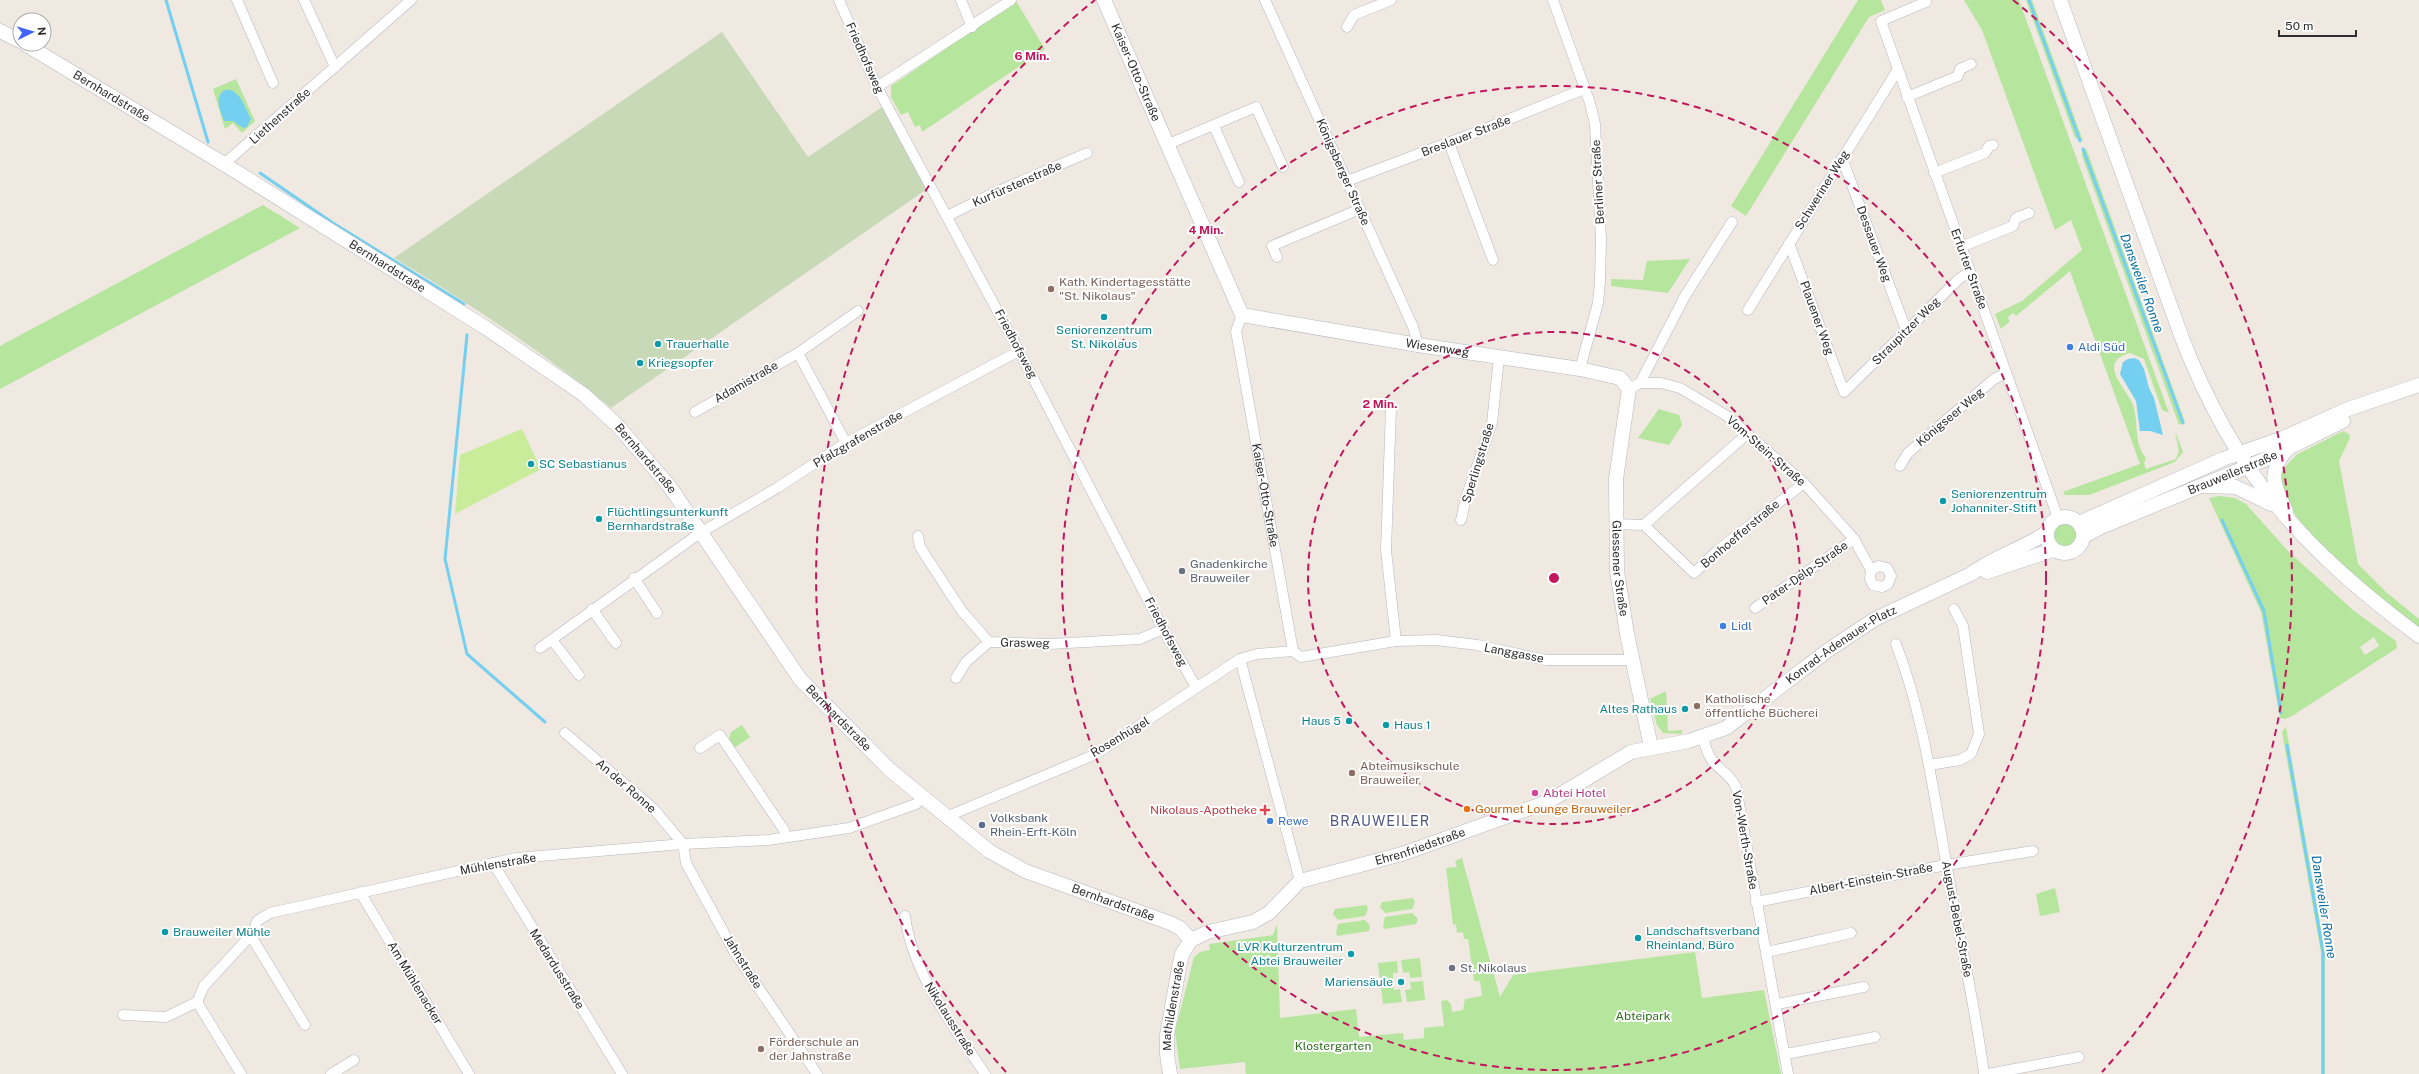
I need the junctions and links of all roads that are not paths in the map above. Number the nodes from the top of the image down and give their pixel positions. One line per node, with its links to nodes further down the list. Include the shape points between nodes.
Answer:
1 (237, 0): 21 (street)
2 (304, 0): 19 (street)
3 (410, 0): 19 (street, Liethenstraße)
4 (839, 0): 22 (street, Friedhofsweg)
5 (961, 0): 13 (street)
6 (1012, 0): 13 (street)
7 (1104, 0): 27 (street, Kaiser-Otto-Straße)
8 (1265, 0): 34 (street, Königsberger Straße)
9 (1391, 0): 14 (street, via 1354,14)
10 (1553, 0): 23 (street, Berliner Straße)
11 (2060, 0): 64 (street, via 2184,344 2204,392)
12 (1926, 2): 20 (street, Erfurter Straße, via 1881,21)
13 (972, 27): 22 (street)
14 (1347, 27)
15 (0, 31): 16 (street)
16 (12, 37)
17 (38, 52): 31 (street, Bernhardstraße)
18 (1971, 64): 24 (street, via 1960,69 1958,76)
19 (336, 67): 31 (street, Liethenstraße)
20 (1897, 71): 24 (street, Erfurter Straße); 30 (street, Schweriner Weg)
21 (273, 83)
22 (877, 87): 38 (street, Friedhofsweg)
23 (1584, 88): 26 (street, Breslauer Straße); 53 (street, Berliner Straße, via 1595,124 1601,246 1598,303)
24 (1907, 97): 33 (street, Erfurter Straße)
25 (1214, 126): 27 (street); 32 (street, via 1256,107); 35 (street)
26 (1449, 143): 34 (street, Breslauer Straße); 43 (street)
27 (1166, 145): 47 (street, Kaiser-Otto-Straße)
28 (1993, 145): 33 (street, via 1989,146 1985,153)
29 (1087, 153): 38 (street, Kurfürstenstraße, via 996,192)
30 (1842, 158): 40 (street, Schweriner Weg); 48 (street, Dessauer Weg)
31 (224, 164): 76 (street, Bernhardstraße, via 486,328 583,394 618,426 645,456)
32 (1283, 167)
33 (1934, 173): 41 (street, Erfurter Straße)
34 (1347, 181): 36 (street, Königsberger Straße)
35 (1239, 182)
36 (1360, 209): 42 (street, via 1272,246); 49 (street, Königsberger Straße, via 1413,327)
37 (2029, 213): 41 (street, via 2016,218 2013,226)
38 (948, 216): 50 (street, Friedhofsweg)
39 (1732, 222): 56 (street, Glessener Straße, via 1685,296)
40 (1789, 243): 46 (street, Schweriner Weg); 57 (street, Plauener Weg)
41 (1961, 248): 44 (street, Erfurter Straße)
42 (1277, 258)
43 (1493, 260)
44 (1970, 272): 48 (street, Straupitzer Weg, via 1960,278); 54 (street, Erfurter Straße)
45 (858, 310): 51 (street, Adamistraße)
46 (1748, 310)
47 (1242, 315): 49 (street, Wiesenweg); 96 (street, Kaiser-Otto-Straße, via 1236,331)
48 (1906, 330): 57 (street, Straupitzer Weg)
49 (1418, 345): 52 (street, Wiesenweg)
50 (1019, 351): 62 (street, Pfalzgrafenstraße); 88 (street, Friedhofsweg)
51 (798, 353): 60 (street, Adamistraße); 62 (street)
52 (1499, 358): 53 (street, Wiesenweg); 71 (street, Sperlingstraße, via 1492,423)
53 (1580, 369): 56 (street, Wiesenweg, via 1620,378)
54 (2006, 374): 65 (street, Königseer Weg, via 1994,380 1908,453); 70 (street, Erfurter Straße)
55 (2419, 385): 58 (street, Brauweilerstraße)
56 (1634, 386): 61 (street, Vom-Stein-Straße, via 1661,383 1680,388 1727,416); 72 (street, Glessener Straße, via 1616,479)
57 (1844, 392)
58 (2377, 400): 63 (street, Brauweilerstraße, via 2351,418); 64 (street, Brauweilerstraße, via 2348,409 2283,438)
59 (1392, 408): 91 (street, via 1386,550)
60 (695, 412)
61 (1747, 434): 67 (street, Vom-Stein-Straße); 73 (street)
62 (846, 443): 76 (street, Pfalzgrafenstraße, via 777,488)
63 (2287, 449): 66 (street, Brauweilerstraße); 74 (street, via 2275,468 2275,486)
64 (2238, 454): 66 (street); 75 (street, Brauweilerstraße)
65 (1900, 466)
66 (2246, 466): 68 (street, Brauweilerstraße); 69 (street)
67 (1804, 483): 73 (street, Bonhoefferstraße, via 1718,550 1694,573); 79 (street, Vom-Stein-Straße)
68 (2199, 486): 69 (street, via 2236,487); 75 (street, Brauweilerstraße, via 2101,527)
69 (2276, 506): 74 (street)
70 (2058, 518): 75 (street, via 2067,516); 77 (street, via 2050,524)
71 (1461, 520)
72 (1616, 524): 73 (street); 98 (street, Glessener Straße, via 1617,571)
73 (1644, 525)
74 (2294, 528): 89 (street, via 2366,596)
75 (2081, 530): 80 (street, via 2075,551 2064,554)
76 (700, 533): 83 (street, Pfalzgrafenstraße); 107 (street, Bernhardstraße, via 800,679 879,760)
77 (2046, 533): 80 (street, via 2049,546); 82 (street, Konrad-Adenauer-Platz, via 2031,543 1985,564)
78 (918, 536): 92 (street, Grasweg, via 920,547 961,610)
79 (1854, 538): 81 (street, Vom-Stein-Straße); 84 (street, Pater-Delp-Straße)
80 (2054, 550): 82 (street, Konrad-Adenauer-Platz, via 1988,572)
81 (1871, 570)
82 (1971, 574): 103 (street, Konrad-Adenauer-Platz, via 1875,619 1827,651 1726,728)
83 (634, 578): 85 (street, Pfalzgrafenstraße); 87 (street)
84 (1755, 608)
85 (592, 609): 90 (street, Pfalzgrafenstraße); 93 (street)
86 (1954, 609): 106 (street, via 1963,626 1979,734 1971,754 1960,760)
87 (657, 613)
88 (1163, 629): 92 (street, Grasweg, via 1140,639 1050,644); 101 (street, Friedhofsweg)
89 (2419, 636)
90 (552, 640): 95 (street, Pfalzgrafenstraße); 99 (street)
91 (1396, 641): 96 (street, Langgasse, via 1301,657); 98 (street, Langgasse, via 1436,640 1470,644 1546,660)
92 (988, 642): 100 (street, via 966,662)
93 (616, 643)
94 (1896, 644): 106 (street, August-Bebel-Straße, via 1910,680)
95 (540, 648)
96 (1293, 651): 97 (street, via 1257,654)
97 (1240, 659): 101 (street, Rosenhügel); 114 (street)
98 (1632, 660): 104 (street, Glessener Straße)
99 (579, 675)
100 (956, 678)
101 (1196, 687): 108 (street, Rosenhügel, via 1118,742 1096,754 953,814)
102 (564, 733): 110 (street, An der Ronne, via 653,808)
103 (1703, 738): 104 (street, Konrad-Adenauer-Platz); 116 (street, Von-Werth-Straße, via 1714,764 1733,780 1736,787)
104 (1651, 747): 114 (street, Ehrenfriedstraße, via 1621,757 1539,805 1402,854)
105 (700, 748): 109 (street, via 720,735 784,830)
106 (1929, 765): 113 (street, August-Bebel-Straße)
107 (922, 798): 108 (street, Bernhardstraße); 109 (street, Mühlenstraße, via 916,804 866,824)
108 (948, 820): 120 (street, Bernhardstraße, via 989,851 1025,870 1170,923 1180,928)
109 (786, 837): 110 (street, Mühlenstraße)
110 (683, 844): 112 (street, Mühlenstraße, via 516,858); 131 (street, Jahnstraße, via 686,863 735,953)
111 (2033, 851): 113 (street, Albert-Einstein-Straße)
112 (493, 863): 115 (street, Mühlenstraße); 135 (street, Medardusstraße)
113 (1946, 865): 116 (street, Albert-Einstein-Straße); 139 (street, August-Bebel-Straße, via 1970,982)
114 (1300, 881): 120 (street, via 1269,913 1253,922 1208,932)
115 (360, 892): 119 (street, Mühlenstraße, via 270,912 258,921); 134 (street, Am Mühlenacker)
116 (1756, 902): 121 (street, Von-Werth-Straße)
117 (905, 916): 136 (street, Nikolausstraße, via 924,976 933,994)
118 (1851, 933): 121 (street)
119 (251, 936): 123 (street, Mühlenstraße, via 204,986); 126 (street)
120 (1191, 940): 137 (street, Mathildenstraße, via 1182,954 1167,1035)
121 (1768, 952): 124 (street, Von-Werth-Straße)
122 (1864, 987): 124 (street)
123 (197, 1002): 125 (street, via 166,1016); 132 (street)
124 (1777, 1004): 128 (street, Von-Werth-Straße)
125 (123, 1015)
126 (305, 1025)
127 (1875, 1037): 128 (street)
128 (1786, 1054): 138 (street, Von-Werth-Straße)
129 (2079, 1057): 140 (street)
130 (354, 1060): 133 (street)
131 (815, 1072)
132 (241, 1074)
133 (331, 1074)
134 (469, 1074)
135 (622, 1074)
136 (985, 1074)
137 (1170, 1074)
138 (1788, 1074)
139 (1984, 1074)
140 (1988, 1074)

